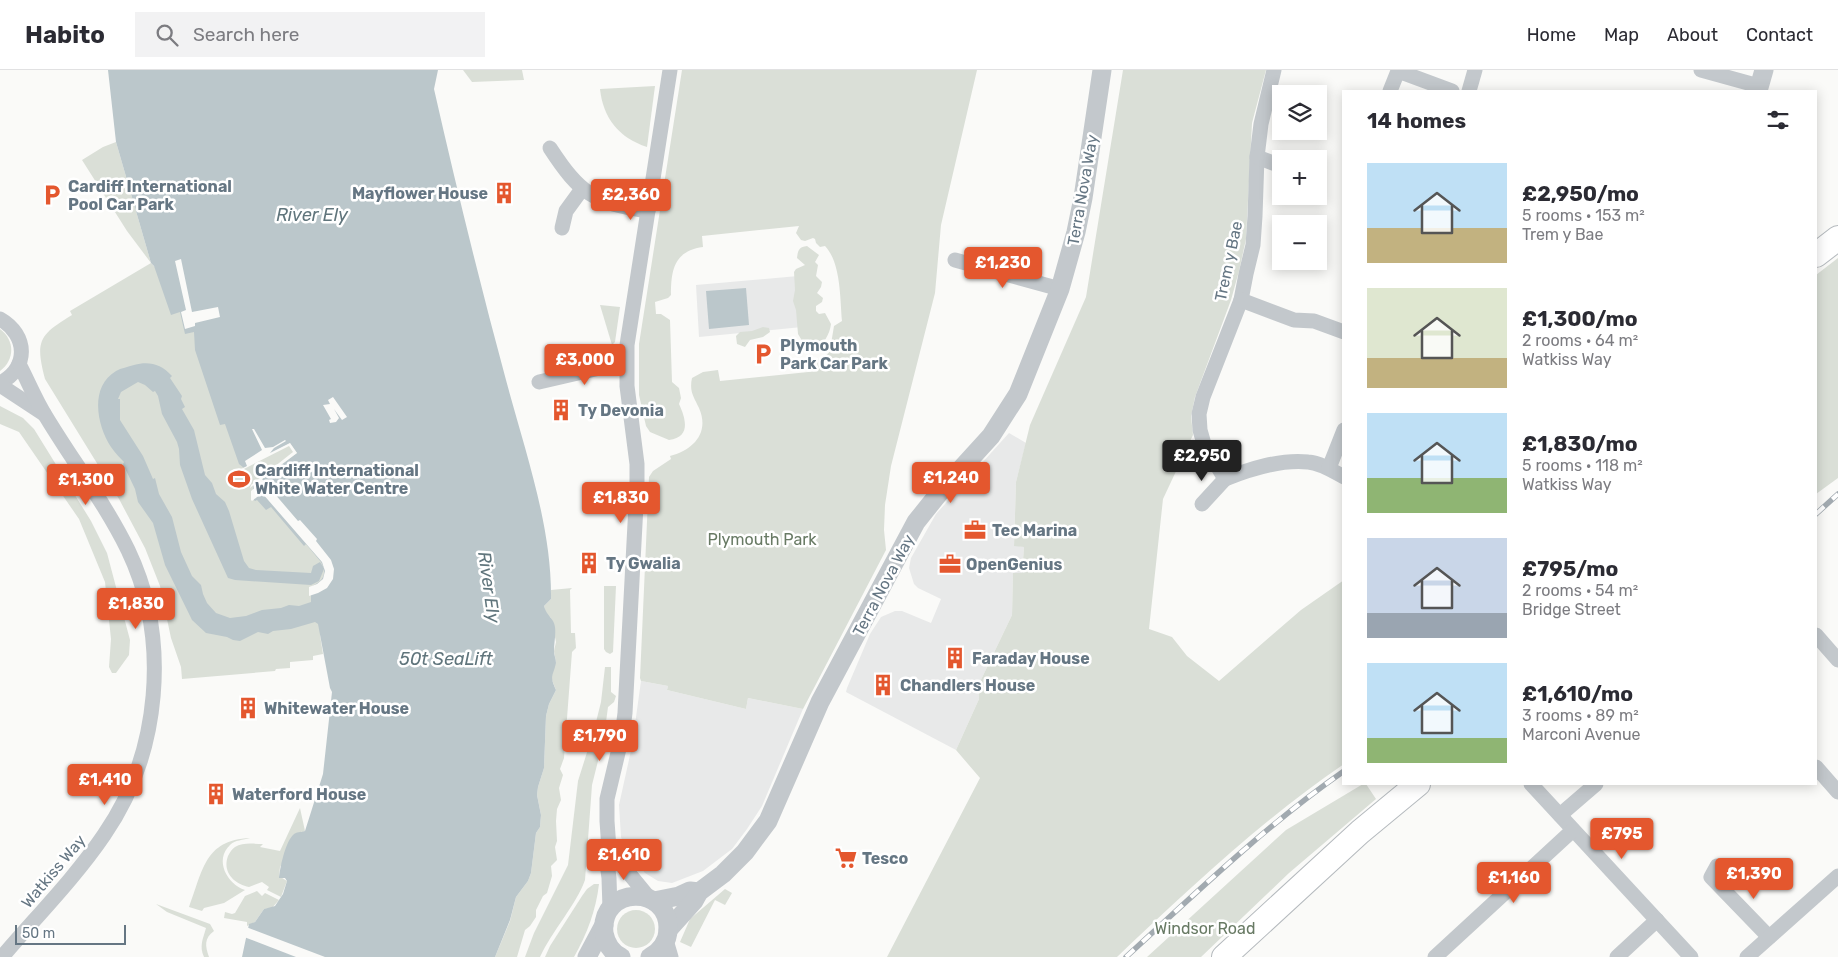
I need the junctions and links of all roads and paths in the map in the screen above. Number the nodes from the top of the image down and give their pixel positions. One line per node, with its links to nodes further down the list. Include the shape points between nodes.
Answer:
1 (670, 70): 15 (street)
2 (1102, 70): 20 (street, Terra Nova Way, via 1080,216)
3 (1274, 70): 12 (street, Trem y Bae, via 1260,124)
4 (1475, 70): 10 (street)
5 (1701, 70): 7 (street)
6 (1398, 71): 8 (street); 9 (street)
7 (1760, 82)
8 (1390, 90)
9 (1449, 90)
10 (1469, 90)
11 (550, 148): 14 (street)
12 (1257, 157): 13 (street); 21 (street, Trem y Bae, via 1253,244)
13 (1272, 163)
14 (582, 189): 15 (street, via 614,205); 16 (street, via 566,211)
15 (648, 211): 25 (street)
16 (562, 228)
17 (1838, 238): 18 (main road)
18 (1817, 254)
19 (955, 260): 20 (street)
20 (1060, 289): 46 (street, Terra Nova Way, via 1014,402 991,436 916,522 820,702 768,821 736,861)
21 (1241, 300): 23 (street, via 1294,320 1314,320); 32 (street, Trem y Bae, via 1199,414 1204,444)
22 (0, 319): 24 (street, via 9,324 20,340)
23 (1342, 331)
24 (19, 364): 27 (street, via 14,373); 28 (street, Watkiss Way)
25 (626, 366): 26 (street, via 604,367); 43 (street, via 637,486 627,695 622,736 607,799)
26 (539, 382)
27 (0, 384): 28 (street, Watkiss Way)
28 (45, 414): 52 (street, Watkiss Way, via 129,553 145,598 150,624 154,688 149,729 140,764 115,819 89,857)
29 (1342, 435): 30 (street)
30 (1329, 468): 31 (street); 32 (street, via 1310,462 1291,462)
31 (1342, 476)
32 (1224, 478): 33 (street)
33 (1202, 504)
34 (1817, 636): 35 (street)
35 (1838, 660)
36 (1817, 768): 40 (street)
37 (1417, 785): 56 (main road, via 1360,832)
38 (1532, 785): 41 (street)
39 (1595, 785): 41 (street)
40 (1838, 792)
41 (1560, 815): 42 (street)
42 (1573, 830): 49 (street); 57 (street)
43 (609, 849): 47 (street); 48 (street, via 606,856 609,878)
44 (1717, 866): 50 (street, via 1711,877)
45 (1838, 876): 50 (street)
46 (699, 892): 47 (street, Terra Nova Way); 51 (street, Terra Nova Way)
47 (652, 900): 48 (street, Terra Nova Way, via 640,895 622,898); 51 (street, via 662,908 668,920)
48 (607, 917): 53 (street); 54 (street, via 605,936 609,947)
49 (1657, 920): 58 (street); 59 (street)
50 (1769, 937): 60 (street)
51 (669, 943): 55 (street, Terra Nova Way)
52 (2, 957)
53 (587, 957)
54 (621, 957)
55 (650, 957)
56 (1224, 957)
57 (1435, 957)
58 (1617, 957)
59 (1691, 957)
60 (1747, 957)

